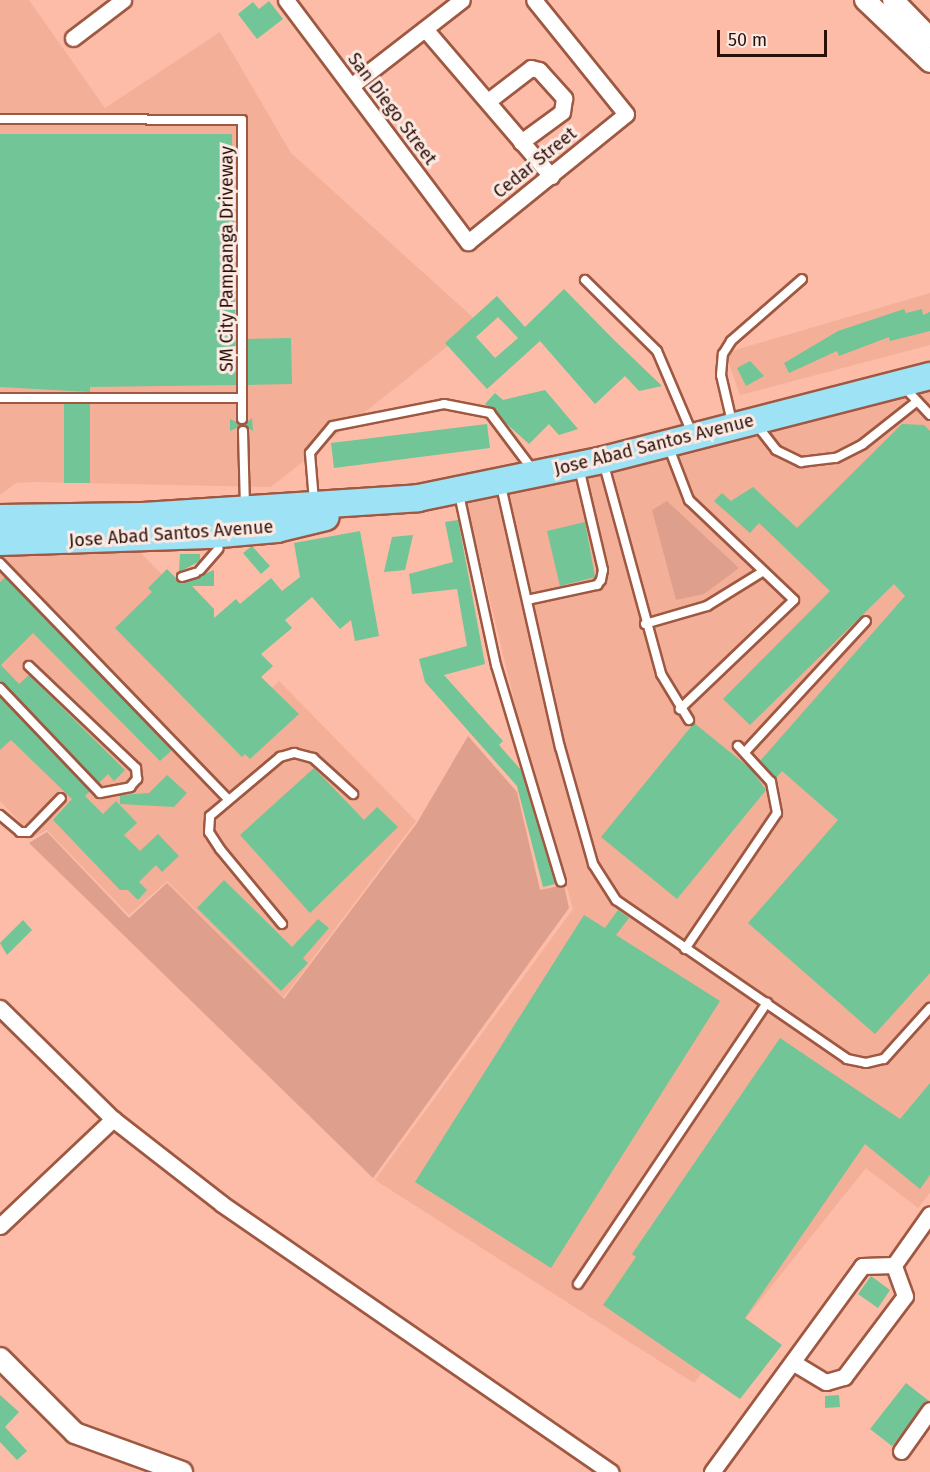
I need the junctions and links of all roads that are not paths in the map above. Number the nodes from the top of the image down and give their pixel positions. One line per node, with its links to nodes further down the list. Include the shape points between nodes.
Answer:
1 (286, 0): 11 (street, San Diego Street)
2 (462, 0): 7 (street)
3 (534, 0): 15 (street, Cedar Street, via 626,114)
4 (865, 0): 10 (street)
5 (893, 0): 9 (street)
6 (115, 2): 8 (street)
7 (425, 29): 11 (street); 12 (street)
8 (73, 38)
9 (930, 38)
10 (930, 62)
11 (351, 86): 16 (street, San Diego Street)
12 (488, 101): 14 (street); 14 (street, via 531,68 538,70 564,98 562,112)
13 (0, 119): 22 (lane, SM City Pampanga Driveway, via 242,120)
14 (521, 142): 15 (street)
15 (551, 176): 16 (street, Cedar Street)
16 (468, 242)
17 (802, 279): 25 (lane, via 739,334 723,354 721,375)
18 (585, 280): 27 (lane, via 657,351)
19 (930, 376): 20 (highway, Jose Abad Santos Avenue)
20 (908, 393): 23 (lane); 25 (highway, Jose Abad Santos Avenue); 25 (lane, via 863,444 836,458 801,462 776,450)
21 (0, 398): 22 (lane, SM City Pampanga Driveway)
22 (242, 398): 24 (lane)
23 (930, 415)
24 (242, 419)
25 (743, 424): 27 (highway, Jose Abad Santos Avenue)
26 (243, 431): 35 (lane)
27 (694, 437): 28 (highway, Jose Abad Santos Avenue)
28 (667, 444): 29 (highway, Jose Abad Santos Avenue); 41 (lane, via 689,500)
29 (591, 463): 30 (highway, Jose Abad Santos Avenue); 43 (lane, via 601,580 597,585); 45 (lane)
30 (536, 474): 31 (highway, Jose Abad Santos Avenue); 34 (lane, via 490,413 444,404 341,422 323,434 310,453)
31 (500, 482): 32 (highway, Jose Abad Santos Avenue); 43 (lane)
32 (458, 490): 33 (highway, Jose Abad Santos Avenue); 56 (lane, via 496,665)
33 (376, 504): 34 (highway, Jose Abad Santos Avenue); 37 (highway, Jose Abad Santos Avenue, via 277,529)
34 (314, 506): 35 (highway, Jose Abad Santos Avenue)
35 (245, 510): 37 (highway, Jose Abad Santos Avenue)
36 (0, 518): 37 (highway, Jose Abad Santos Avenue)
37 (99, 529): 38 (highway, Jose Abad Santos Avenue)
38 (0, 542)
39 (218, 549): 42 (lane, via 197,572)
40 (0, 563): 54 (lane)
41 (762, 572): 45 (lane, via 707,606); 48 (lane, via 794,600)
42 (182, 577)
43 (527, 600): 58 (lane, via 560,747 593,864 616,900)
44 (866, 621): 51 (lane)
45 (645, 624): 48 (lane, via 661,674)
46 (29, 666): 47 (lane, via 136,768 137,779 130,787 100,794)
47 (0, 688)
48 (680, 709): 49 (lane)
49 (689, 720)
50 (738, 746): 51 (lane)
51 (745, 752): 58 (lane, via 771,782 777,813)
52 (353, 794): 54 (lane, via 313,758 294,753 280,757)
53 (61, 798): 55 (lane, via 28,831 20,832)
54 (228, 799): 57 (lane, via 210,816 209,832)
55 (0, 815)
56 (561, 881)
57 (282, 924)
58 (685, 949): 59 (lane)
59 (767, 1003): 61 (lane, via 847,1059 866,1063 884,1059); 66 (lane)
60 (0, 1008): 62 (street)
61 (930, 1008)
62 (113, 1119): 64 (street); 72 (street, via 222,1204)
63 (930, 1214): 65 (street)
64 (0, 1226)
65 (894, 1265): 68 (street, via 862,1266); 68 (street, via 905,1296 844,1377 826,1382)
66 (578, 1284)
67 (0, 1358): 71 (street, via 75,1433)
68 (794, 1363): 73 (street)
69 (930, 1410): 70 (street)
70 (901, 1451)
71 (182, 1472)
72 (610, 1472)
73 (712, 1472)

